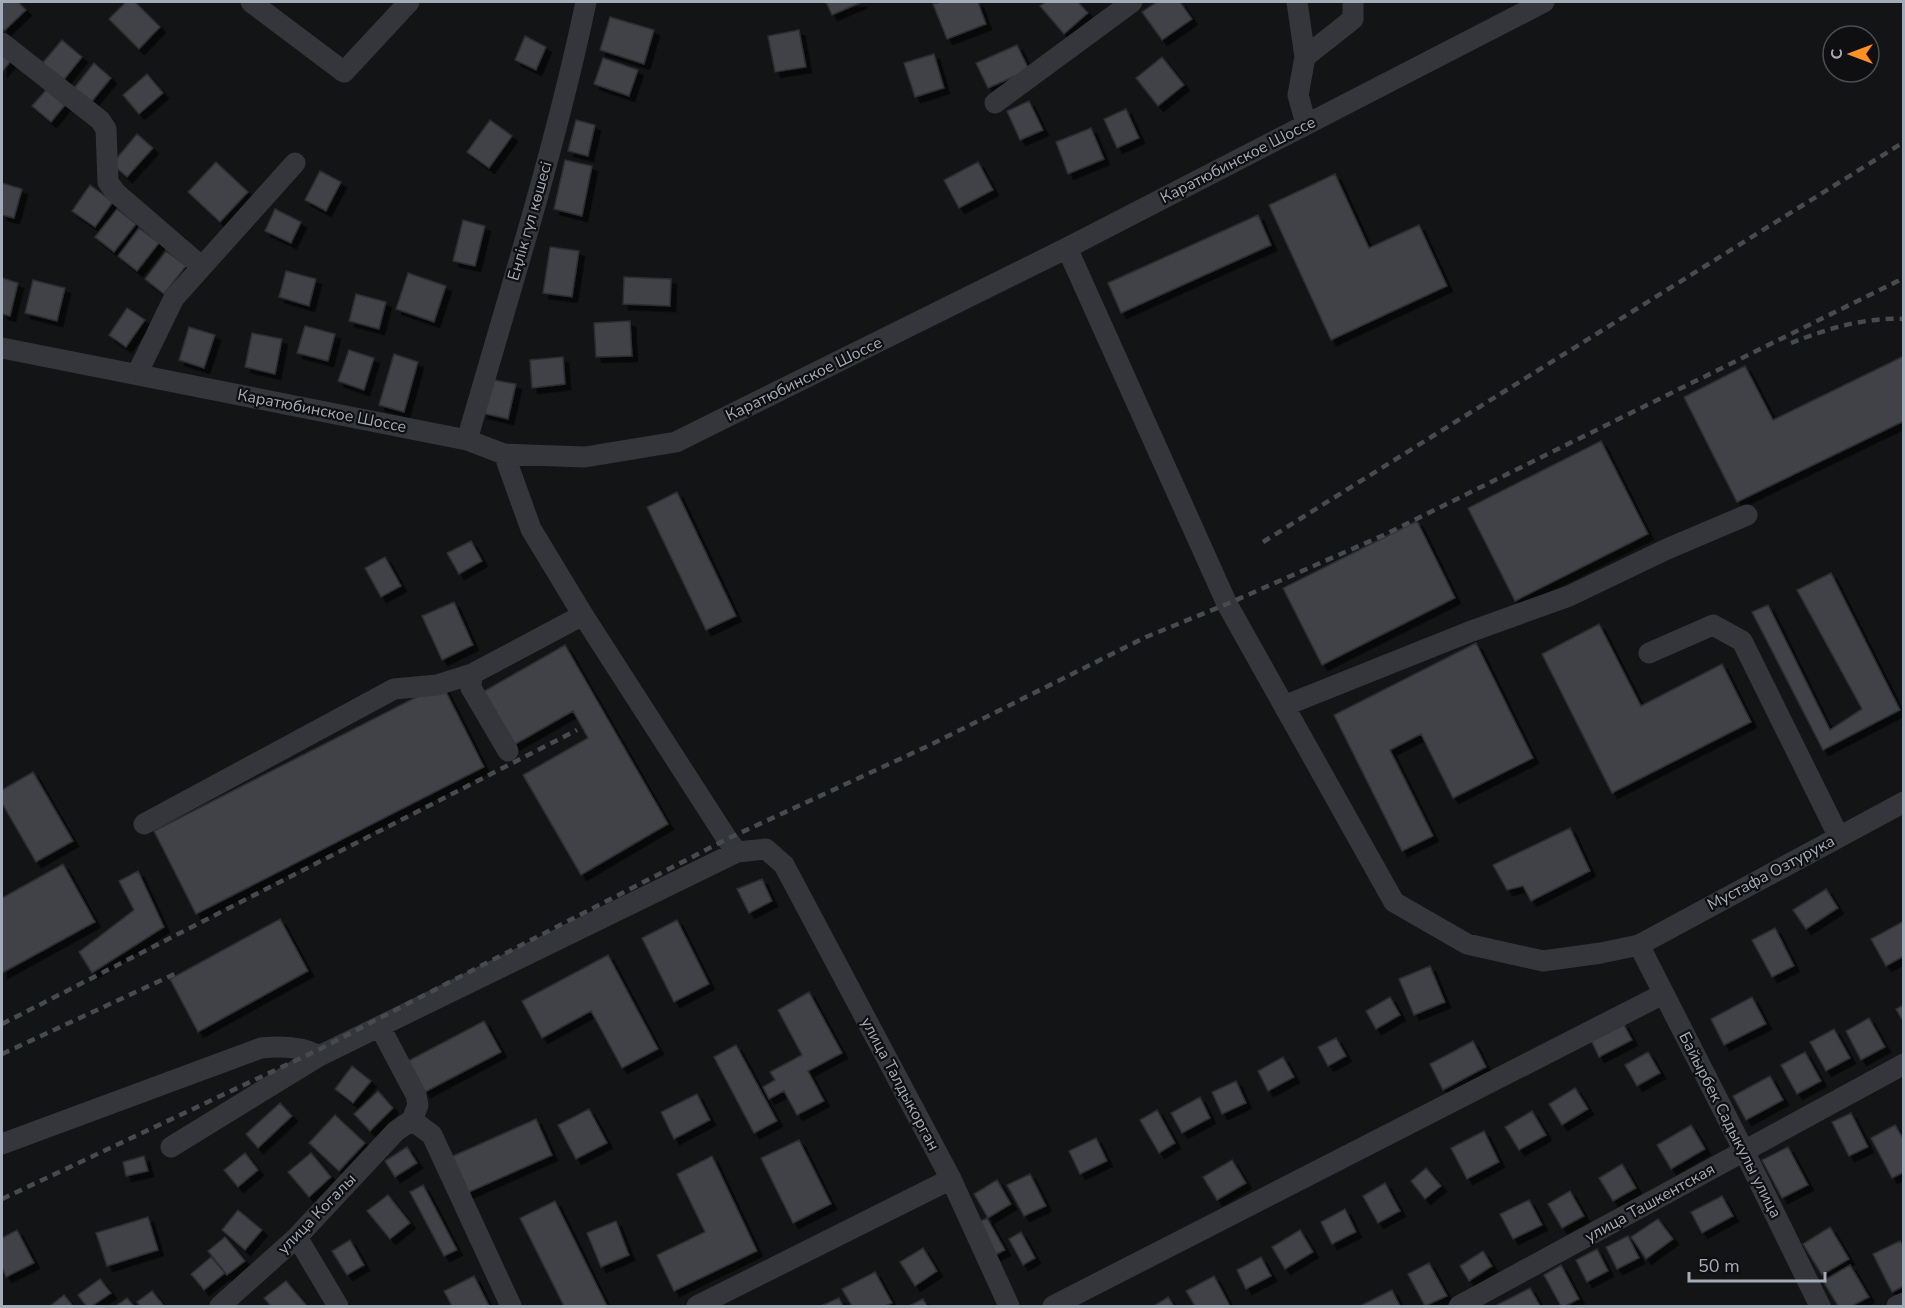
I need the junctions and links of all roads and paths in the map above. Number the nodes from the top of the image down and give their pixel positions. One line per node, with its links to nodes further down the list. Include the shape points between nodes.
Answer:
1 (251, 2): 2 (street, via 344,72)
2 (408, 2)
3 (586, 2): 17 (street, Еңлік гүл көшесі, via 541,183)
4 (1132, 2): 10 (street)
5 (1297, 2): 9 (street)
6 (1353, 2): 9 (street, via 1353,19)
7 (1544, 2): 11 (street, Каратюбинское Шоссе)
8 (2, 43): 14 (street, via 99,120 106,129 108,182)
9 (1305, 57): 11 (street, via 1298,95)
10 (995, 103)
11 (1306, 124): 13 (street, Каратюбинское Шоссе)
12 (295, 163): 14 (street)
13 (1067, 248): 18 (street, Каратюбинское Шоссе, via 676,442 585,457); 23 (street, Мустафа Озтурука, via 1227,604)
14 (202, 267): 16 (street, via 174,298)
15 (2, 348): 16 (street, Каратюбинское Шоссе)
16 (137, 374): 17 (street, Каратюбинское Шоссе)
17 (467, 440): 18 (street, Каратюбинское Шоссе)
18 (504, 454): 20 (street, via 531,529)
19 (1747, 515): 23 (street, via 1569,596)
20 (583, 615): 22 (street); 28 (street)
21 (1649, 653): 27 (street, via 1713,625 1742,641)
22 (472, 674): 24 (street, via 471,688); 26 (street, via 437,685 394,688)
23 (1284, 706): 29 (street, Мустафа Озтурука, via 1394,902 1467,944 1543,961)
24 (508, 751)
25 (1904, 802): 27 (street, Мустафа Озтурука)
26 (144, 824)
27 (1839, 837): 29 (street, Мустафа Озтурука)
28 (737, 852): 31 (street); 38 (street, улица Талдыкорган, via 766,849 784,865)
29 (1639, 945): 30 (street, Байырбек Садыкулы улица)
30 (1664, 994): 37 (street, Байырбек Садыкулы улица); 46 (street)
31 (380, 1027): 32 (street); 34 (street, via 416,1095 418,1105)
32 (319, 1056): 35 (street, via 295,1048 261,1048); 36 (street)
33 (1904, 1064): 37 (street, улица Ташкентская)
34 (412, 1120): 39 (street, улица Когалы, via 396,1131); 43 (street, via 432,1135)
35 (2, 1144)
36 (171, 1147)
37 (1744, 1151): 47 (street, улица Ташкентская); 48 (street, Байырбек Садыкулы улица)
38 (951, 1179): 44 (street); 45 (street, улица Талдыкорган)
39 (297, 1237): 41 (street, улица Когалы); 42 (street)
40 (1904, 1303): 49 (street)
41 (220, 1306)
42 (338, 1306)
43 (511, 1306)
44 (697, 1306)
45 (1010, 1306)
46 (1053, 1306)
47 (1459, 1306)
48 (1821, 1306)
49 (1897, 1306)

